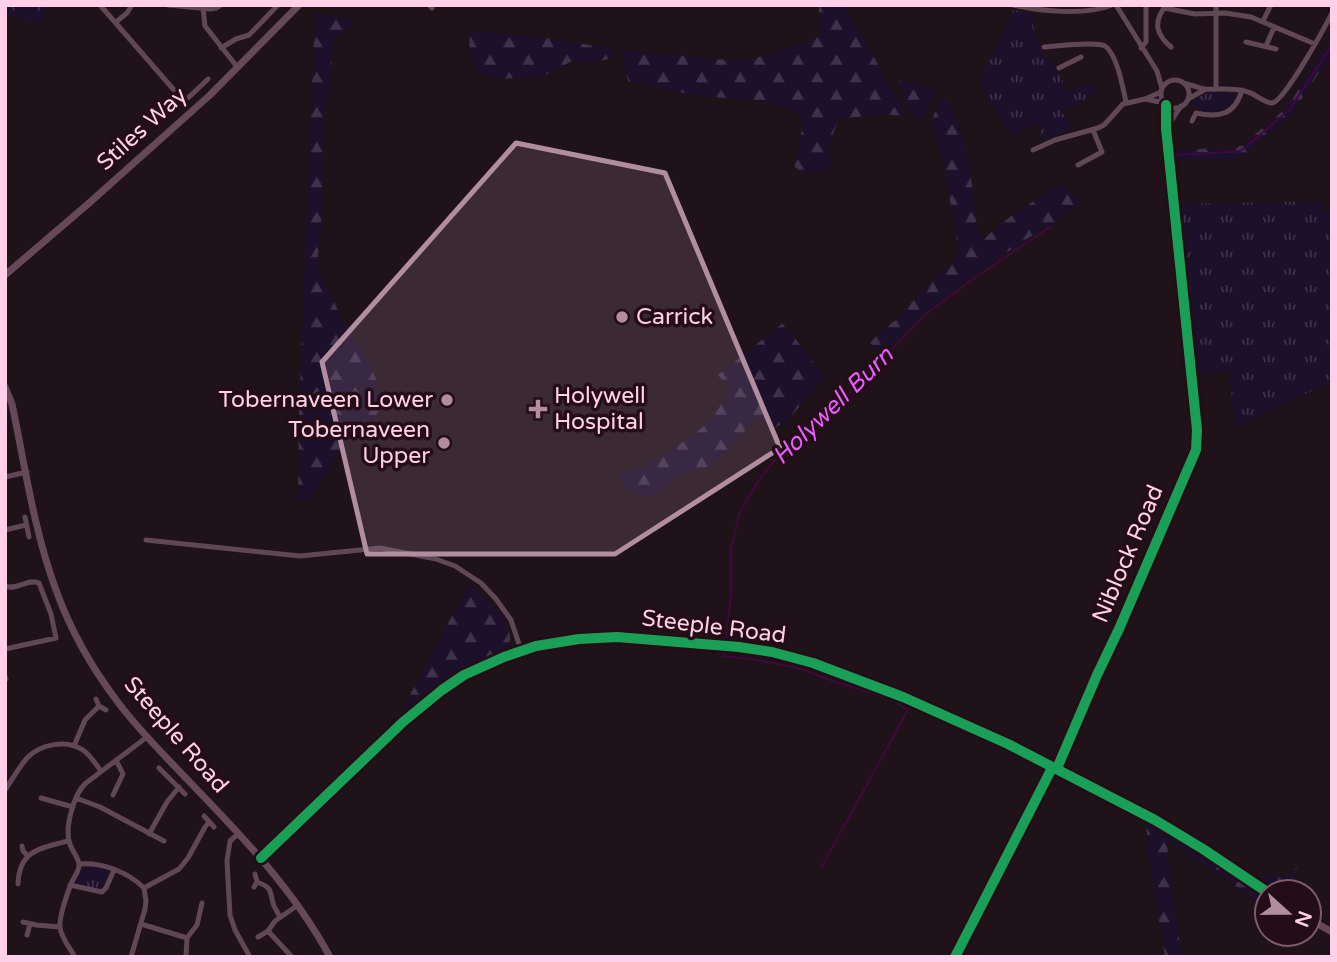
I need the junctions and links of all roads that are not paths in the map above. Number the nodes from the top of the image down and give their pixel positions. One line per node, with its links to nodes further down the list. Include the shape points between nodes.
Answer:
1 (100, 5): 17 (street)
2 (132, 5): 17 (street)
3 (168, 5): 12 (street)
4 (221, 5): 13 (street)
5 (278, 5): 24 (street, via 250,35)
6 (299, 5): 31 (street, Stiles Way)
7 (1013, 5): 8 (street, via 1057,11)
8 (1114, 5): 25 (street)
9 (1146, 5): 25 (street)
10 (1216, 5): 14 (street)
11 (1271, 5): 16 (street)
12 (187, 6): 13 (street)
13 (203, 8): 24 (street, via 204,24)
14 (1216, 13): 16 (street); 27 (street, via 1164,8 1158,30 1169,45); 38 (street)
15 (1332, 13): 20 (street)
16 (1263, 21): 18 (street)
17 (116, 22): 33 (street)
18 (1274, 27): 20 (street); 22 (street)
19 (1246, 41): 22 (street)
20 (1315, 44): 41 (street, via 1277,101 1270,103)
21 (1065, 46): 23 (street); 30 (street); 44 (street, via 1107,48)
22 (1266, 46): 26 (street)
23 (1044, 47)
24 (221, 48): 31 (street)
25 (1142, 48): 34 (street)
26 (1276, 49)
27 (1160, 51)
28 (1081, 57): 30 (street)
29 (163, 62): 33 (street)
30 (1069, 62): 32 (street)
31 (238, 68): 52 (street, Stiles Way)
32 (1059, 68)
33 (156, 69): 35 (street, via 184,99)
34 (1157, 71): 36 (street); 40 (street)
35 (208, 79)
36 (1176, 80): 37 (street); 40 (street)
37 (1184, 83): 39 (street); 43 (street)
38 (1216, 88): 39 (street); 41 (street)
39 (1206, 89): 43 (street)
40 (1161, 90): 42 (street); 45 (street)
41 (1242, 90): 47 (street, via 1229,111 1196,113)
42 (1145, 100): 44 (street); 45 (street)
43 (1187, 100): 46 (street)
44 (1126, 102): 48 (street)
45 (1165, 104): 46 (street); 49 (street, Niblock Road)
46 (1181, 106): 49 (street)
47 (1192, 121)
48 (1093, 130): 50 (street); 51 (street, via 1104,154)
49 (1167, 133): 68 (street, Niblock Road, via 1196,450)
50 (1038, 150)
51 (1078, 165)
52 (5, 275)
53 (5, 387): 54 (street, Steeple Road)
54 (27, 472): 55 (street); 65 (street, Steeple Road, via 42,545 69,621 117,701)
55 (5, 477)
56 (24, 517): 57 (street)
57 (26, 525): 58 (street); 59 (street)
58 (5, 530)
59 (29, 537)
60 (146, 540): 63 (street, via 300,556 380,548 436,559 481,583 496,599 511,620)
61 (5, 586): 62 (street, via 39,583 56,638)
62 (5, 649)
63 (521, 650): 68 (street, Steeple Road, via 604,637 780,654 903,697); 85 (street, Steeple Road, via 464,675 434,696)
64 (106, 710): 66 (street, via 98,702)
65 (147, 737): 67 (street); 80 (street, Steeple Road)
66 (74, 746): 70 (street); 72 (street, via 57,745 34,752)
67 (116, 760): 70 (street); 74 (street, via 123,774)
68 (1055, 767): 89 (street, Steeple Road, via 1155,820); 109 (street, Niblock Road)
69 (159, 768): 71 (street)
70 (101, 771): 75 (street)
71 (179, 788): 73 (street); 79 (street)
72 (5, 790)
73 (185, 794)
74 (113, 795)
75 (76, 797): 77 (street); 79 (street)
76 (41, 798): 77 (street)
77 (73, 807): 81 (street)
78 (204, 816): 92 (street, via 212,824 205,827 179,869)
79 (149, 834): 82 (street)
80 (238, 834): 85 (street, Steeple Road); 106 (street, via 230,841 227,861 230,915)
81 (68, 841): 84 (street); 86 (street)
82 (164, 841)
83 (22, 846): 84 (street)
84 (27, 856): 90 (street)
85 (261, 858): 94 (street)
86 (79, 864): 87 (street, via 101,864); 91 (street)
87 (114, 870): 91 (street, via 102,892); 92 (street)
88 (255, 874): 95 (street, via 256,884 271,891)
89 (1253, 883)
90 (19, 884)
91 (70, 885): 97 (street)
92 (144, 888): 96 (street)
93 (202, 903): 101 (street, via 197,925)
94 (298, 905): 95 (street); 108 (street)
95 (280, 917): 98 (street)
96 (141, 924): 101 (street); 104 (street)
97 (60, 927): 99 (street, via 26,923); 102 (street)
98 (268, 931): 100 (street); 107 (street)
99 (27, 935)
100 (258, 937)
101 (187, 938): 105 (street)
102 (73, 954): 103 (street)
103 (63, 957)
104 (131, 957)
105 (186, 957)
106 (250, 957)
107 (292, 957)
108 (330, 957)
109 (955, 957)

